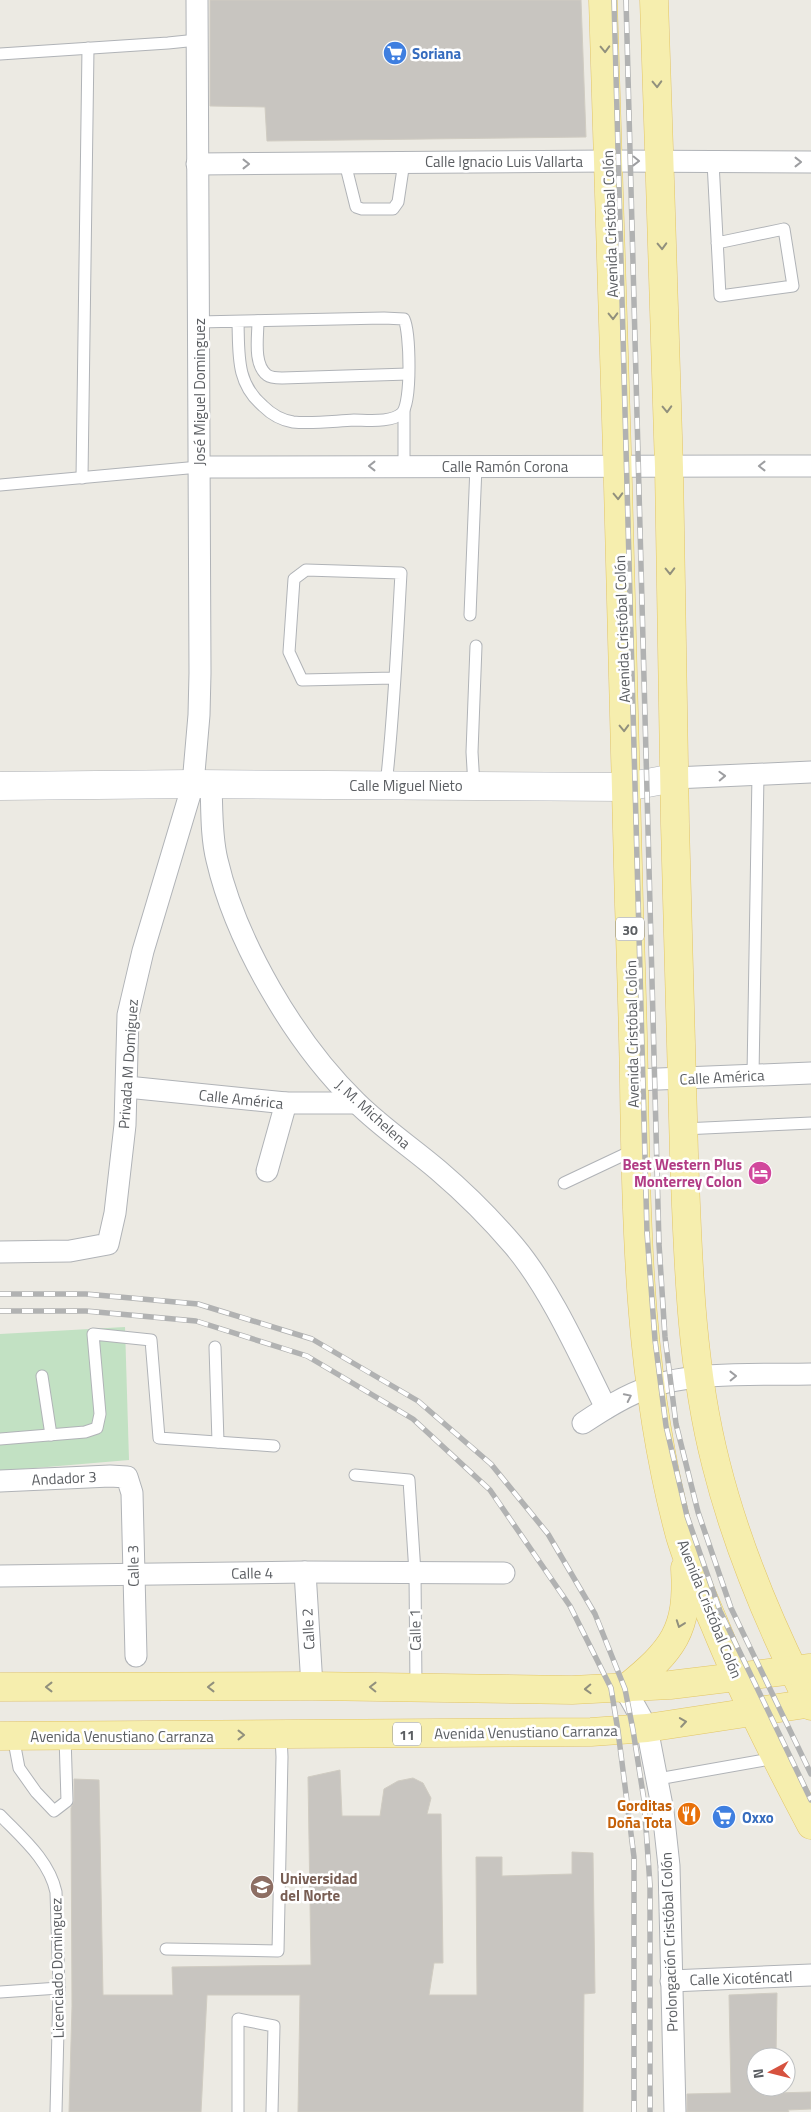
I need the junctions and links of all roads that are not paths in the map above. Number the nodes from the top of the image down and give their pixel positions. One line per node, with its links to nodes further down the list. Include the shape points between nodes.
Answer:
1 (197, 0): 4 (street, José Miguel Dominguez)
2 (603, 0): 7 (main road, Avenida Cristóbal Colón / 30, one-way to 7)
3 (654, 0): 8 (main road, one-way to 8)
4 (197, 40): 5 (lane); 13 (street, José Miguel Dominguez)
5 (88, 48): 6 (lane); 26 (lane)
6 (0, 54)
7 (609, 161): 8 (street, Calle Ignacio Luis Vallarta, one-way to 8); 9 (street, Calle Ignacio Luis Vallarta); 22 (main road, Avenida Cristóbal Colón / 30, one-way to 22)
8 (660, 161): 10 (street, Calle Ignacio Luis Vallarta); 23 (main road, one-way to 23)
9 (404, 162): 12 (street, Calle Ignacio Luis Vallarta); 12 (lane, via 398,202 393,209 356,207)
10 (713, 162): 11 (street, Calle Ignacio Luis Vallarta, one-way to 11); 14 (lane)
11 (811, 162)
12 (344, 163): 13 (street, Calle Ignacio Luis Vallarta, one-way to 12)
13 (197, 164): 16 (street, José Miguel Dominguez)
14 (717, 243): 14 (lane, via 720,296 793,286 784,228)
15 (258, 321): 17 (lane); 18 (lane, via 258,356 261,369 268,377); 18 (lane, via 404,319 408,334)
16 (198, 322): 17 (lane); 25 (street, José Miguel Dominguez)
17 (238, 322): 19 (lane, via 239,356 246,387 254,399 277,417 291,422 376,419 389,418)
18 (408, 374): 19 (lane)
19 (404, 411): 20 (lane)
20 (404, 466): 21 (street, Calle Ramón Corona); 25 (street, Calle Ramón Corona, one-way to 25)
21 (476, 466): 22 (street, Calle Ramón Corona); 28 (lane)
22 (617, 466): 23 (street, Calle Ramón Corona); 38 (main road, Avenida Cristóbal Colón / 30, one-way to 38)
23 (668, 466): 24 (street, Calle Ramón Corona, one-way to 23); 33 (main road, one-way to 33)
24 (811, 466)
25 (199, 467): 26 (lane); 34 (street, José Miguel Dominguez)
26 (82, 478): 27 (lane)
27 (0, 485)
28 (470, 615)
29 (476, 646): 37 (lane)
30 (394, 678): 30 (lane, via 302,680 289,652 294,578 306,570 401,573); 35 (lane)
31 (811, 772): 32 (street, Calle Miguel Nieto)
32 (758, 774): 33 (street, Calle Miguel Nieto, one-way to 32); 40 (lane)
33 (674, 778): 38 (street, Calle Miguel Nieto); 41 (main road)
34 (202, 784): 35 (street, Calle Miguel Nieto); 36 (street, Calle Miguel Nieto); 43 (street, Privada M Domiguez, via 134,986 128,1015); 45 (street, J. M. Michelena, via 226,894 246,939 274,994 305,1042)
35 (386, 785): 37 (street, Calle Miguel Nieto)
36 (0, 786)
37 (474, 786): 38 (street, Calle Miguel Nieto)
38 (626, 787): 42 (main road, Avenida Cristóbal Colón / 30)
39 (811, 1073): 40 (street, Calle América)
40 (753, 1074): 41 (street, Calle América)
41 (682, 1079): 42 (street, Calle América); 47 (main road)
42 (634, 1080): 48 (main road, Avenida Cristóbal Colón / 30)
43 (127, 1087): 44 (street, Calle América); 51 (street, Privada M Domiguez, via 115,1213 108,1244 70,1251)
44 (286, 1103): 45 (street, Calle América); 49 (street)
45 (356, 1103): 57 (street, J. M. Michelena, via 481,1209 515,1247 564,1325)
46 (811, 1123): 47 (lane)
47 (684, 1129): 55 (main road, via 692,1306)
48 (634, 1150): 50 (lane); 56 (main road, Avenida Cristóbal Colón / 30)
49 (267, 1172)
50 (564, 1183)
51 (0, 1252)
52 (215, 1347): 61 (lane)
53 (811, 1374): 55 (street, one-way to 53)
54 (42, 1376): 59 (lane)
55 (699, 1378): 56 (street); 73 (main road, via 715,1460 733,1528 763,1604)
56 (650, 1386): 57 (street, one-way to 56); 66 (main road, Avenida Cristóbal Colón / 30, via 659,1448)
57 (606, 1408): 58 (street)
58 (583, 1423)
59 (51, 1435): 60 (lane); 61 (lane, via 92,1431 100,1422 93,1334 151,1340 160,1438)
60 (0, 1439)
61 (218, 1442): 62 (lane)
62 (274, 1446)
63 (355, 1475): 68 (lane, Calle 1, via 409,1480)
64 (127, 1477): 65 (street, Andador 3); 70 (street, Calle 3, via 132,1494)
65 (0, 1481)
66 (682, 1542): 74 (main road, Avenida Cristóbal Colón / 30); 78 (main road, one-way to 78, via 686,1609 680,1628 655,1663)
67 (305, 1572): 68 (street, Calle 4); 70 (street, Calle 4); 75 (street, Calle 2)
68 (415, 1573): 69 (street, Calle 4); 77 (lane, Calle 1)
69 (504, 1573)
70 (133, 1574): 71 (street, Calle 4); 72 (street, Calle 3)
71 (0, 1576)
72 (136, 1656)
73 (802, 1669): 74 (main road); 79 (main road)
74 (736, 1677): 78 (main road); 80 (main road, Avenida Cristóbal Colón / 30)
75 (312, 1686): 76 (main road, one-way to 76); 77 (main road, one-way to 75)
76 (0, 1687)
77 (416, 1688): 78 (main road, one-way to 77)
78 (625, 1689): 81 (street, Prolongación Cristóbal Colón)
79 (811, 1704): 80 (main road, Avenida Venustiano Carranza / 11)
80 (753, 1712): 81 (main road, Avenida Venustiano Carranza / 11, one-way to 80); 85 (main road, Avenida Cristóbal Colón / 30)
81 (647, 1728): 82 (main road, Avenida Venustiano Carranza / 11, via 546,1733); 86 (street, Prolongación Cristóbal Colón)
82 (281, 1735): 84 (main road, Avenida Venustiano Carranza / 11, one-way to 82); 89 (lane, via 278,1951)
83 (6, 1736): 84 (main road, Avenida Venustiano Carranza / 11); 84 (lane, via 19,1768 54,1811 67,1801)
84 (65, 1736)
85 (776, 1758): 86 (lane); 88 (main road, Avenida Cristóbal Colón / 30)
86 (658, 1779): 91 (street, Prolongación Cristóbal Colón, via 668,1866)
87 (0, 1815): 92 (lane, Licenciado Dominguez, via 44,1862 53,1880 58,1918)
88 (811, 1825)
89 (166, 1949)
90 (811, 1975): 91 (street, Calle Xicoténcatl)
91 (671, 1981): 97 (street, Prolongación Cristóbal Colón)
92 (59, 1988): 93 (lane); 94 (lane, Licenciado Dominguez)
93 (0, 1992)
94 (56, 2112)
95 (238, 2112): 96 (lane, via 238,2019 274,2026)
96 (272, 2112)
97 (675, 2112)

